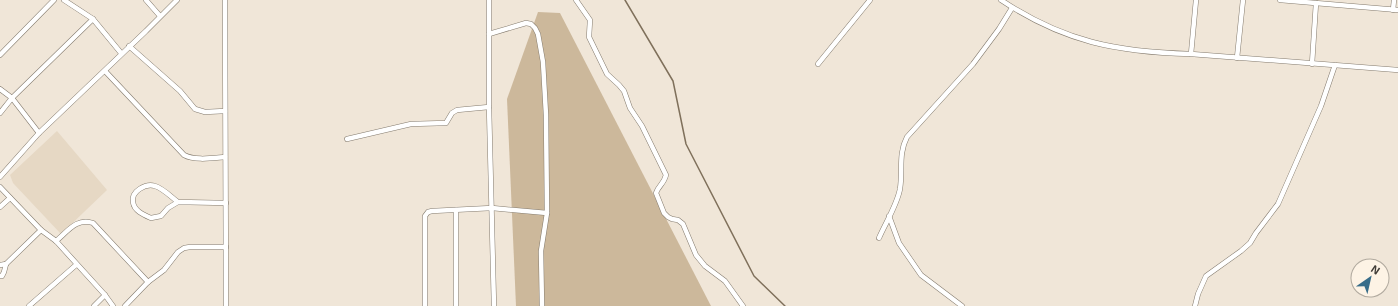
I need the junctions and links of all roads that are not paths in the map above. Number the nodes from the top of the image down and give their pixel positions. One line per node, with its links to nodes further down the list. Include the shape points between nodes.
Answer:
1 (54, 0): 23 (street)
2 (64, 0): 18 (street)
3 (146, 0): 17 (street)
4 (177, 0): 17 (street)
5 (225, 0): 33 (street)
6 (489, 0): 19 (street)
7 (576, 0): 67 (street, via 590,20 589,37 607,74 624,91 630,108 642,126 666,175 664,183 656,193 664,213 683,224 696,255 705,266 725,281)
8 (870, 0): 25 (street)
9 (1001, 0): 15 (street)
10 (1196, 0): 22 (street)
11 (1243, 0): 24 (street)
12 (1280, 0): 14 (street)
13 (1394, 0): 16 (street)
14 (1316, 3): 16 (street); 26 (street)
15 (1012, 8): 22 (street, via 1039,23 1081,40 1137,51); 47 (street, via 973,64 907,137 901,156 900,189)
16 (1396, 10)
17 (160, 16): 20 (street)
18 (93, 19): 21 (street); 31 (street)
19 (489, 34): 32 (street); 46 (street, via 526,23 531,24 538,34 543,62 546,114)
20 (129, 46): 21 (street); 33 (street, via 180,91 195,109 205,112)
21 (121, 53): 28 (street)
22 (1191, 54): 24 (street)
23 (0, 55)
24 (1237, 58): 26 (street)
25 (818, 64)
26 (1312, 64): 27 (street)
27 (1335, 65): 29 (street); 69 (street, via 1278,204 1250,243 1206,276)
28 (105, 70): 35 (street); 37 (street, via 184,155 194,158)
29 (1398, 70)
30 (0, 89): 31 (street)
31 (12, 98): 34 (street); 35 (street)
32 (489, 107): 36 (street, via 458,110 452,113 446,123 411,124); 44 (street)
33 (225, 111): 37 (street)
34 (0, 113)
35 (39, 133): 38 (street)
36 (347, 139)
37 (225, 157): 42 (street)
38 (0, 177)
39 (0, 187): 40 (street)
40 (10, 198): 43 (street); 48 (street)
41 (178, 202): 41 (street, via 163,190 150,185 139,190 133,198 137,210 151,218 161,216); 42 (street)
42 (226, 202): 51 (street)
43 (0, 207)
44 (492, 208): 45 (street); 46 (street); 65 (street)
45 (456, 210): 63 (street, via 432,211 425,216); 64 (street)
46 (547, 213): 66 (street, via 541,251)
47 (889, 216): 49 (street); 68 (street, via 900,243 921,275)
48 (41, 230): 50 (street); 52 (street)
49 (879, 238)
50 (56, 241): 54 (street); 56 (street, via 76,223 93,223)
51 (226, 247): 56 (street, via 184,248 164,270); 62 (street)
52 (6, 264): 53 (street); 55 (street)
53 (0, 265)
54 (76, 265): 57 (street); 58 (street)
55 (0, 276)
56 (148, 282): 61 (street)
57 (105, 295): 59 (street); 60 (street)
58 (29, 306)
59 (94, 306)
60 (113, 306)
61 (125, 306)
62 (226, 306)
63 (425, 306)
64 (456, 306)
65 (494, 306)
66 (542, 306)
67 (743, 306)
68 (962, 306)
69 (1195, 306)

